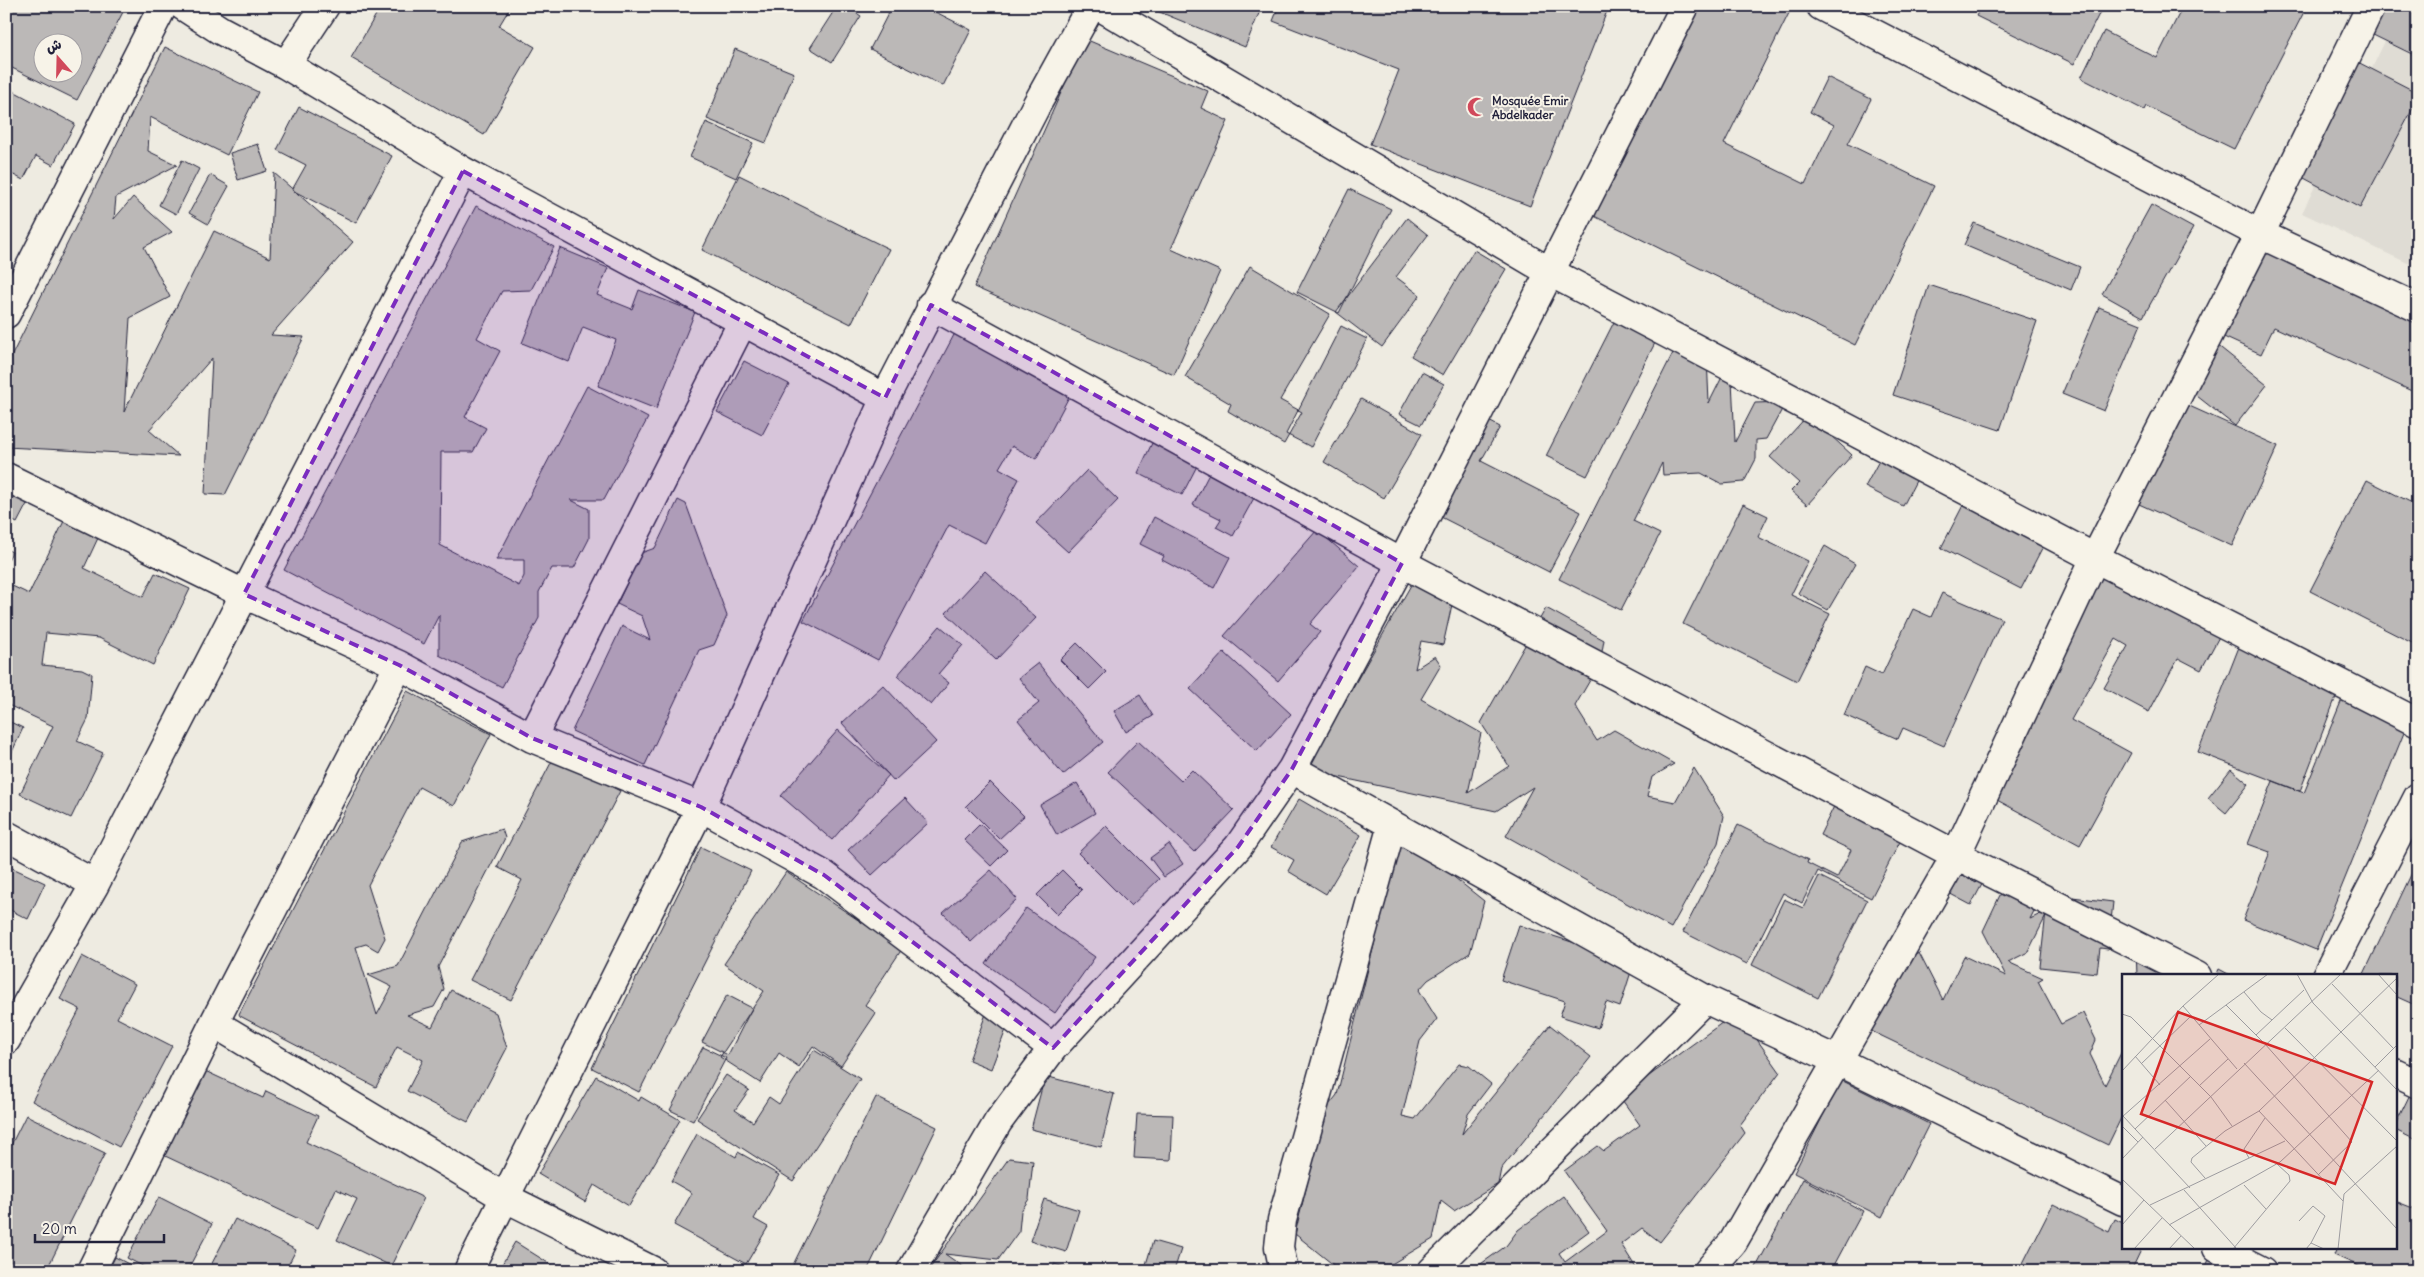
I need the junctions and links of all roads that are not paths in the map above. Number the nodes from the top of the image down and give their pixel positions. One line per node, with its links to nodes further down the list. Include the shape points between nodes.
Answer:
1 (163, 6): 15 (street)
2 (183, 6): 9 (street, via 220,30)
3 (325, 6): 9 (street)
4 (1091, 6): 13 (street)
5 (1099, 6): 12 (street)
6 (1685, 6): 12 (street)
7 (1821, 6): 11 (street)
8 (2371, 6): 11 (street)
9 (286, 64): 10 (street)
10 (464, 171): 16 (street); 21 (street)
11 (2260, 234): 14 (street); 19 (street)
12 (1550, 272): 19 (street); 20 (street)
13 (931, 305): 17 (street); 20 (street)
14 (2418, 308)
15 (6, 314)
16 (743, 322): 17 (street); 24 (street)
17 (885, 398): 27 (street)
18 (6, 477): 21 (street)
19 (2095, 558): 23 (street); 30 (street)
20 (1402, 564): 25 (street); 30 (street)
21 (244, 594): 22 (street); 31 (street)
22 (399, 665): 24 (street); 35 (street)
23 (2418, 723)
24 (532, 738): 27 (street)
25 (1292, 769): 28 (street); 37 (street, via 1238,846)
26 (2418, 797): 33 (street)
27 (701, 807): 37 (street, via 824,875); 41 (street)
28 (1392, 825): 34 (street); 48 (street, via 1282,1220 1279,1247)
29 (6, 835): 31 (street)
30 (1956, 855): 32 (street); 38 (street)
31 (95, 884): 36 (street)
32 (2193, 974)
33 (2327, 974)
34 (1705, 999): 38 (street); 49 (street)
35 (214, 1023): 41 (street); 44 (street)
36 (6, 1040)
37 (1053, 1048): 47 (street, via 998,1122)
38 (1836, 1060): 42 (street); 50 (street, via 1733,1242)
39 (2396, 1073): 40 (street)
40 (2418, 1084)
41 (504, 1197): 45 (street); 46 (street)
42 (2122, 1201)
43 (2222, 1250): 51 (street)
44 (91, 1271)
45 (468, 1271)
46 (653, 1271)
47 (911, 1271)
48 (1284, 1271)
49 (1432, 1271)
50 (1708, 1271)
51 (2262, 1271)

